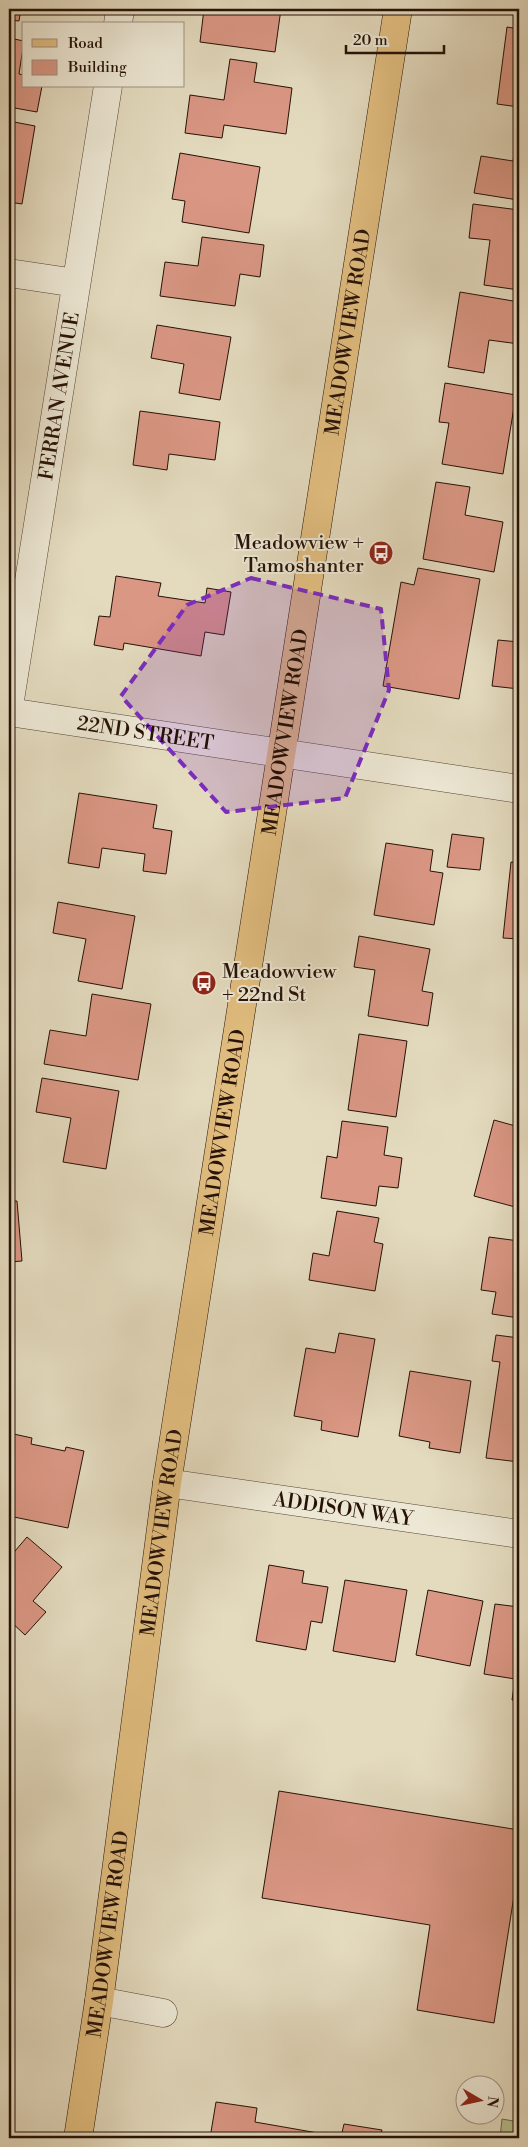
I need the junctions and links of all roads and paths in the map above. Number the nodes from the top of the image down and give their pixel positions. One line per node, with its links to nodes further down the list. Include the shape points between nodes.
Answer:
1 (120, 9): 3 (street)
2 (398, 9): 9 (main road, MEADOWVIEW ROAD)
3 (118, 22)
4 (108, 88): 6 (street, FERRAN AVENUE)
5 (9, 273): 6 (street)
6 (76, 283): 7 (street, FERRAN AVENUE)
7 (9, 706)
8 (9, 712): 9 (street, 22ND STREET)
9 (282, 754): 10 (street, 22ND STREET); 11 (main road, MEADOWVIEW ROAD)
10 (519, 789)
11 (167, 1483): 12 (street, ADDISON WAY); 13 (main road, MEADOWVIEW ROAD)
12 (519, 1534)
13 (99, 2001): 14 (street); 15 (main road, MEADOWVIEW ROAD)
14 (163, 2013)
15 (78, 2138)

